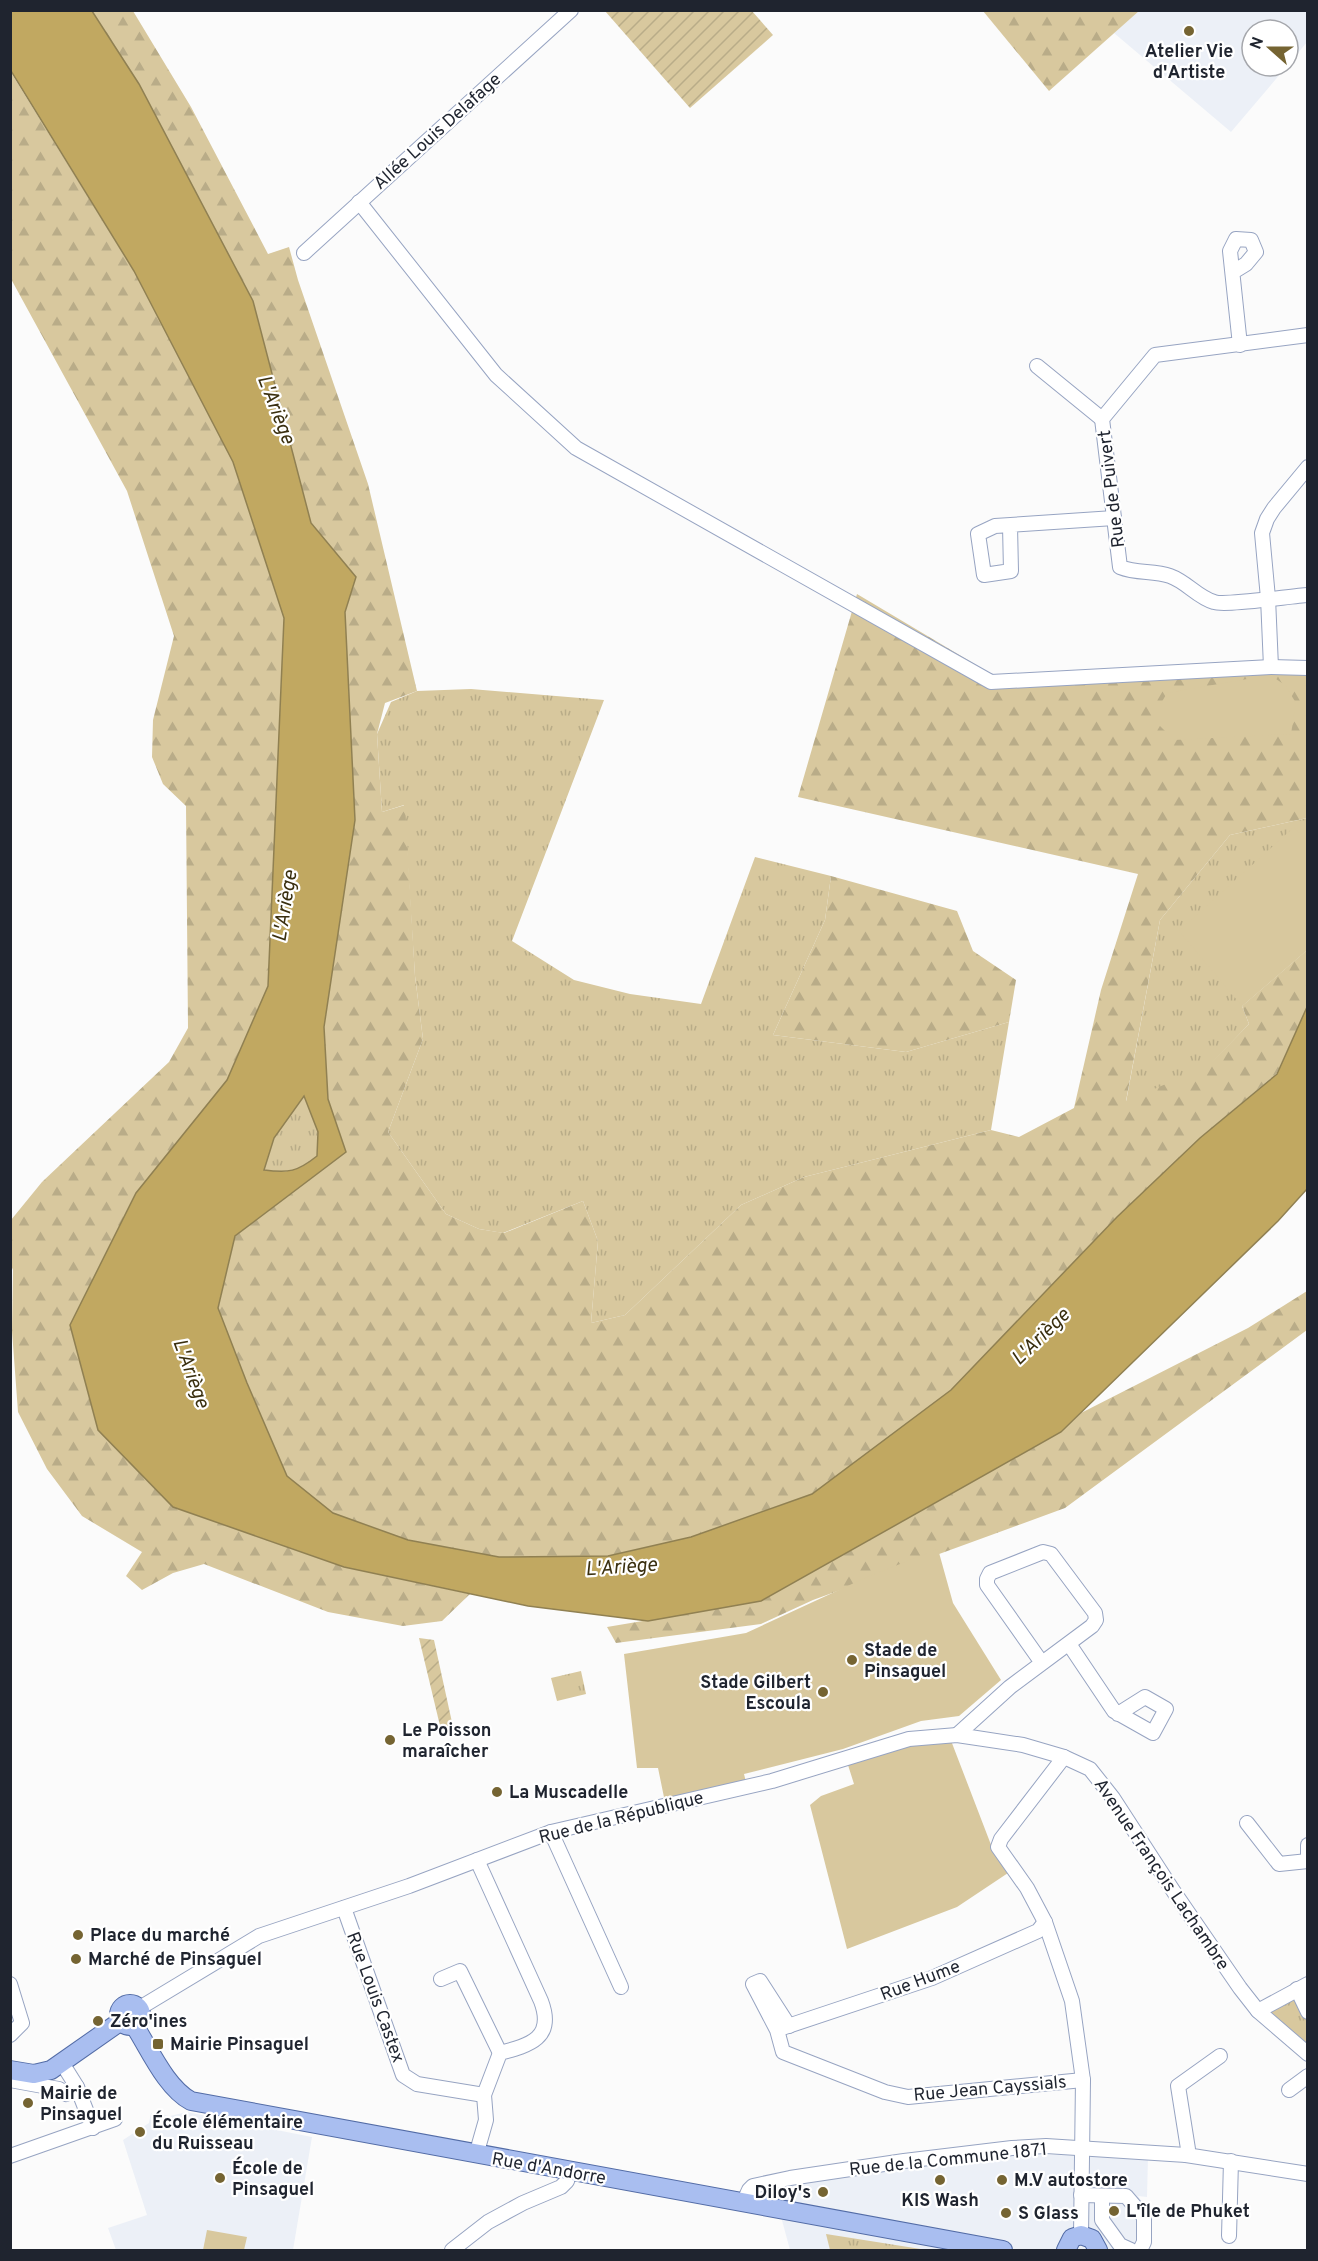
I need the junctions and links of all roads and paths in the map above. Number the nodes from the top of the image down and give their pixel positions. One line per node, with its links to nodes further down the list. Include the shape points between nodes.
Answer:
1 (571, 10): 2 (street, Allée Louis Delafage)
2 (359, 202): 3 (street, Allée Louis Delafage); 14 (street, via 496,375 576,448 991,682)
3 (304, 253)
4 (1233, 272): 6 (street)
5 (1308, 335): 6 (street, Rue de Puivert)
6 (1240, 345): 8 (street, Rue de Puivert, via 1155,354)
7 (1037, 366): 8 (street)
8 (1102, 419): 10 (street, Rue de Puivert)
9 (1308, 467): 13 (street, via 1274,508 1262,533)
10 (1114, 518): 11 (street); 13 (street, Rue de Puivert, via 1120,567 1132,572 1169,575 1200,597 1218,604)
11 (1010, 526)
12 (1308, 595): 13 (street)
13 (1268, 598): 14 (street)
14 (1271, 667): 15 (street)
15 (1308, 668)
16 (1069, 1644): 17 (street); 17 (street, via 1092,1626 1095,1613 1051,1554 1043,1552 990,1573 987,1585); 19 (street)
17 (1042, 1663): 18 (street)
18 (985, 1711): 20 (street); 21 (street, via 982,1725)
19 (1118, 1714)
20 (957, 1735): 21 (street, Rue de la République); 24 (street, Rue de la République, via 909,1739 772,1781)
21 (988, 1738): 22 (street, Avenue François Lachambre)
22 (1064, 1757): 29 (street, via 998,1847); 34 (street, Avenue François Lachambre, via 1090,1769 1113,1797 1174,1892)
23 (1247, 1823): 26 (street, via 1279,1864)
24 (551, 1832): 27 (street, Rue de la République); 33 (street)
25 (1308, 1845): 26 (street)
26 (1308, 1859)
27 (477, 1860): 28 (street, Rue de la République); 39 (street, via 545,2011 541,2035)
28 (344, 1908): 36 (street, Rue de la République, via 260,1936); 49 (street, Rue Louis Castex, via 403,2074 417,2084)
29 (1045, 1922): 37 (street, Rue Hume, via 1038,1931 932,1978); 46 (street, via 1072,2001)
30 (441, 1979): 39 (street, via 460,1971)
31 (10, 1984): 38 (street, via 22,2023)
32 (1302, 1986): 34 (street); 35 (street)
33 (621, 1987)
34 (1258, 2010): 40 (street, Avenue François Lachambre)
35 (1308, 2012)
36 (131, 2018): 42 (main road, via 98,2035); 53 (main road, Rue d'Andorre, via 168,2080 190,2101)
37 (783, 2028): 46 (street, Rue Jean Cayssials, via 783,2052 885,2092 908,2097)
38 (10, 2035)
39 (500, 2053): 49 (street)
40 (1308, 2054)
41 (1220, 2056): 54 (street, via 1178,2086)
42 (62, 2063): 43 (main road, via 34,2074); 47 (street)
43 (10, 2070)
44 (1308, 2076): 48 (street)
45 (10, 2080): 47 (street, via 59,2089 66,2094)
46 (1083, 2080): 52 (street)
47 (77, 2086): 51 (street)
48 (1289, 2090)
49 (484, 2095): 53 (street, via 486,2120)
50 (115, 2119): 51 (street)
51 (93, 2128): 55 (street)
52 (1084, 2148): 54 (street, Rue de la Commune 1871); 59 (street); 61 (street, Rue de la Commune 1871, via 1012,2148 790,2178 753,2186)
53 (476, 2155): 57 (main road, Rue d'Andorre)
54 (1186, 2155): 56 (street, Rue de la Commune 1871)
55 (10, 2156)
56 (1231, 2161): 58 (street, Rue de la Commune 1871); 63 (street)
57 (570, 2171): 61 (main road, Rue d'Andorre); 64 (street, via 561,2187 488,2222)
58 (1308, 2174)
59 (1081, 2195): 60 (street); 62 (street)
60 (1102, 2196): 68 (street, via 1102,2220 1120,2246); 69 (street, via 1126,2196 1144,2217 1144,2242)
61 (743, 2203): 65 (main road, Rue d'Andorre)
62 (1082, 2235): 66 (main road, via 1072,2238); 67 (main road, via 1092,2239)
63 (1229, 2236)
64 (452, 2250)
65 (1003, 2250)
66 (1066, 2250)
67 (1098, 2250)
68 (1131, 2250)
69 (1140, 2250)

